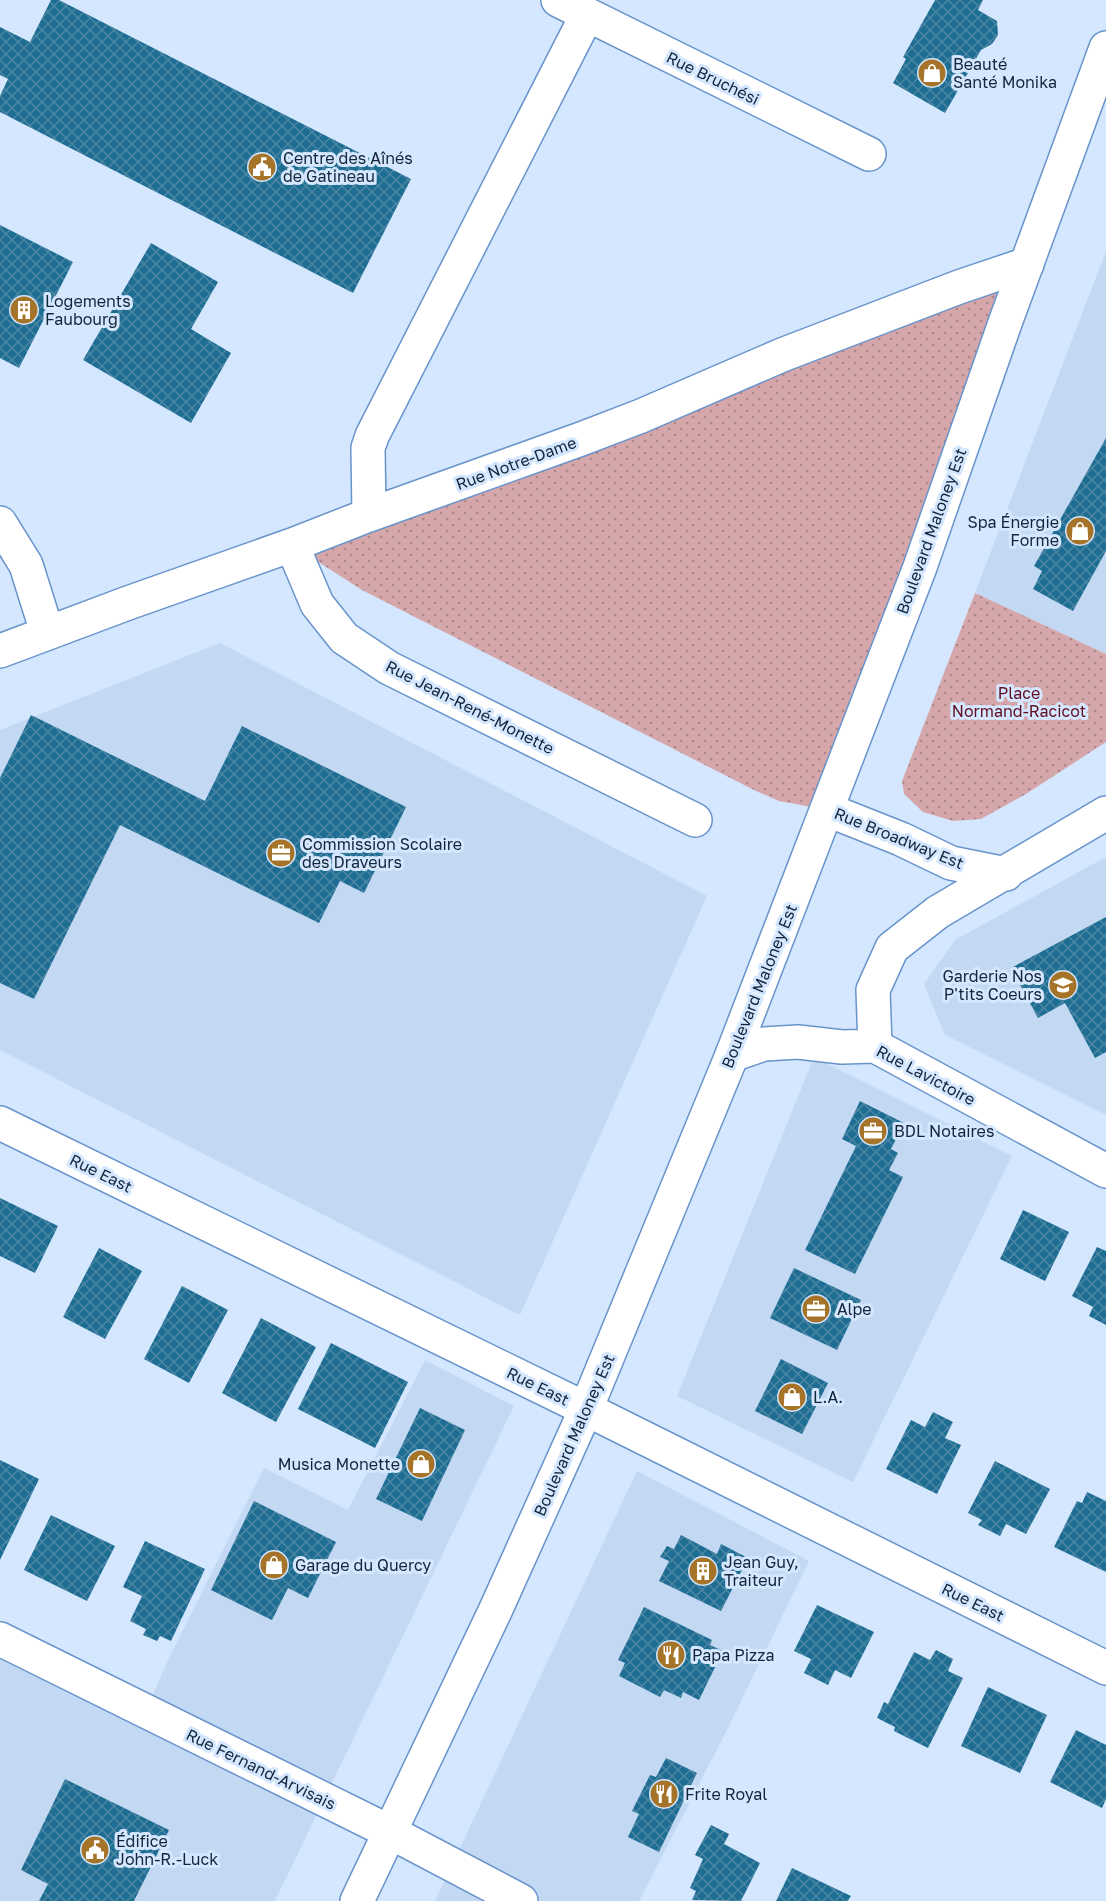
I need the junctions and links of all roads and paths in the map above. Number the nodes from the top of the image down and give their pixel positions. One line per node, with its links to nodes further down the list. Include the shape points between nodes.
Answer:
1 (558, 0): 2 (street, Rue Bruchési)
2 (587, 15): 4 (street, Rue Bruchési); 6 (street, via 372,436 368,448)
3 (1106, 48): 5 (street, Boulevard Maloney Est)
4 (869, 154)
5 (1027, 264): 6 (street, Rue Notre-Dame, via 793,351 581,439); 11 (street, Boulevard Maloney Est, via 920,567)
6 (369, 515): 8 (street, Rue Notre-Dame)
7 (0, 523): 9 (street, via 26,565)
8 (292, 545): 9 (street, Rue Notre-Dame); 13 (street, Rue Jean-René-Monette, via 317,604 344,638 389,668)
9 (47, 632): 10 (street, Rue Notre-Dame)
10 (0, 651)
11 (828, 810): 14 (street, Rue Broadway Est, via 951,863); 16 (street, Boulevard Maloney Est)
12 (1106, 813): 14 (street, Rue Broadway Est)
13 (695, 820)
14 (1006, 874): 15 (street, Rue Broadway Est, via 938,912 892,948 873,990)
15 (875, 1046): 16 (street, Rue Lavictoire, via 764,1044); 18 (street, Rue Lavictoire)
16 (732, 1055): 19 (street, Boulevard Maloney Est)
17 (0, 1123): 19 (street, Rue East)
18 (1106, 1171)
19 (586, 1409): 21 (street, Rue East); 22 (street, Boulevard Maloney Est)
20 (0, 1640): 22 (street, Rue Fernand-Arvisais)
21 (1106, 1668)
22 (390, 1832): 23 (street, Boulevard Maloney Est); 24 (street, Rue Fernand-Arvisais)
23 (357, 1901)
24 (521, 1901)

